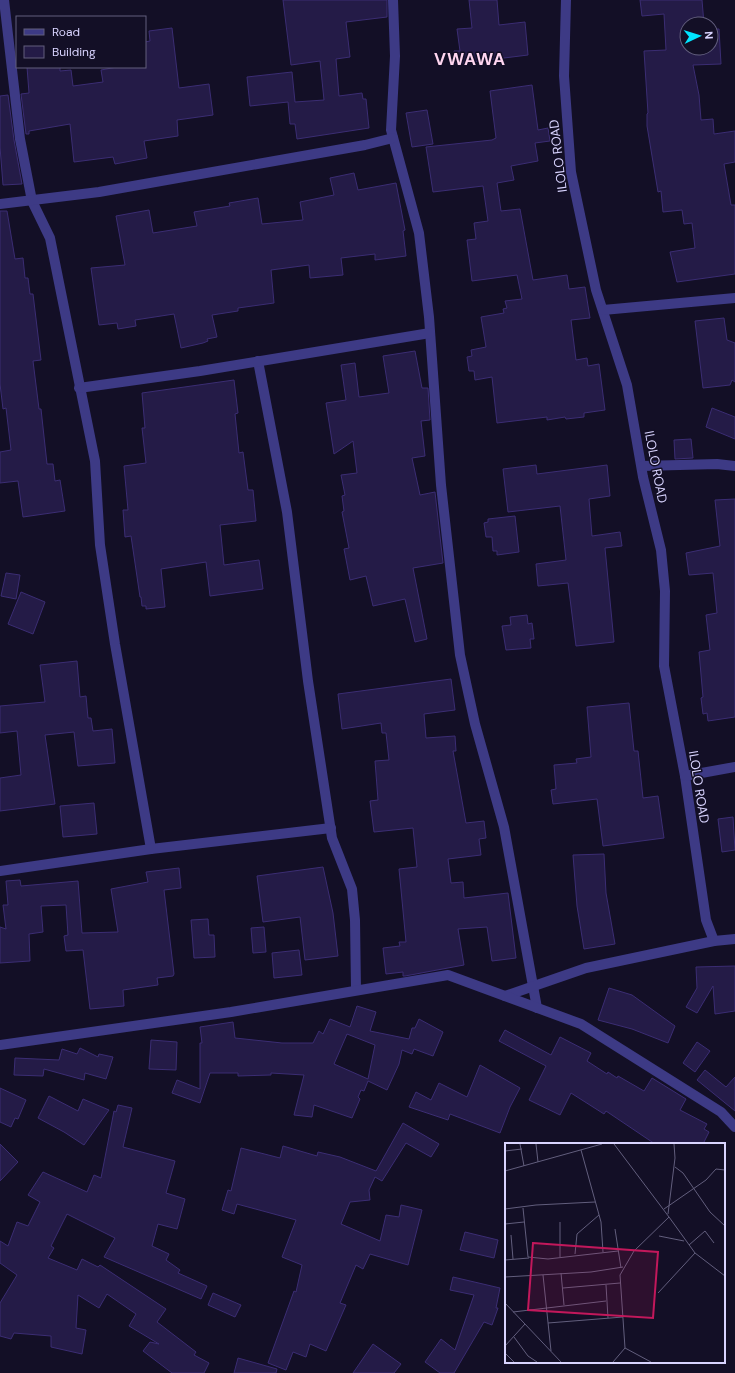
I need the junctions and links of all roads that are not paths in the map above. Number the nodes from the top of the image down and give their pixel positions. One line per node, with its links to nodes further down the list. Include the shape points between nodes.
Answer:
1 (4, 0): 5 (street, via 20,139)
2 (393, 0): 4 (street)
3 (566, 0): 8 (street, ILOLO ROAD, via 564,76 571,172 596,290)
4 (393, 138): 5 (street, via 99,192); 9 (street, via 419,233)
5 (32, 200): 6 (street); 11 (street, via 50,238)
6 (0, 204)
7 (735, 298): 8 (street)
8 (603, 310): 12 (street, ILOLO ROAD, via 627,385)
9 (430, 333): 10 (street); 21 (street, via 441,485 460,655 475,724 504,828)
10 (258, 361): 11 (street); 16 (street, via 288,512 308,680)
11 (79, 388): 17 (street, via 95,461 100,544)
12 (642, 466): 13 (street); 15 (street, ILOLO ROAD, via 661,550 665,591 664,666)
13 (735, 466)
14 (735, 767): 15 (street)
15 (685, 776): 20 (street, ILOLO ROAD, via 706,920)
16 (331, 828): 17 (street); 22 (street, via 332,838 352,888)
17 (151, 849): 18 (street)
18 (0, 871)
19 (735, 939): 20 (street)
20 (714, 941): 21 (street, via 586,968)
21 (534, 986): 23 (street); 24 (street)
22 (356, 990): 23 (street, via 448,975); 25 (street, via 231,1012)
23 (505, 996): 24 (street)
24 (538, 1008): 26 (street, via 581,1024 721,1112)
25 (0, 1045)
26 (735, 1127)

